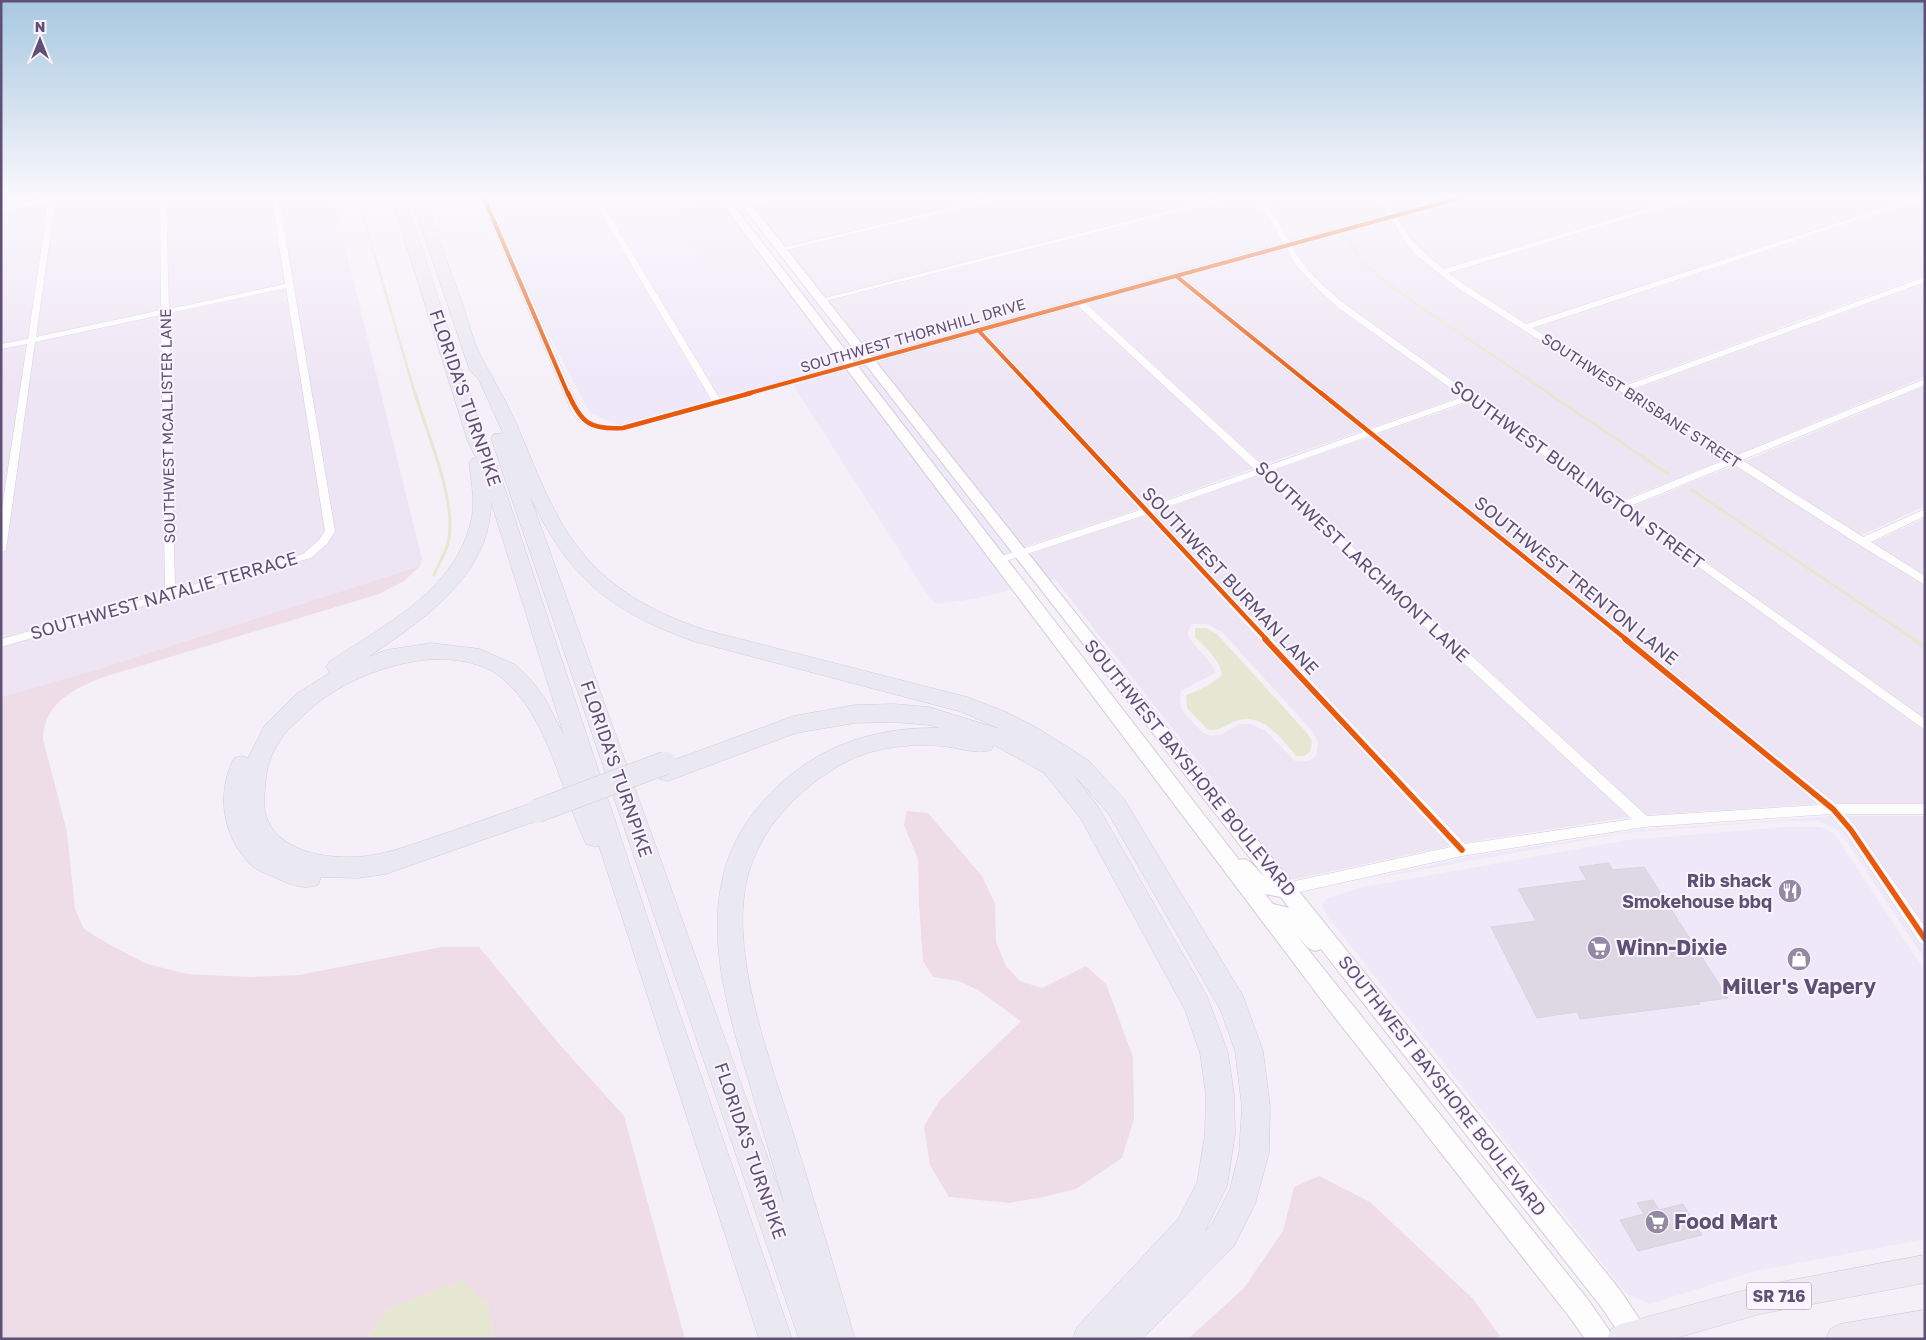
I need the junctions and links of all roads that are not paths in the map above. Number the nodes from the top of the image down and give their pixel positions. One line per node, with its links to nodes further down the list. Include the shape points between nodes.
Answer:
1 (42, 261): 26 (street)
2 (165, 261): 23 (street, SOUTHWEST MCALLISTER LANE)
3 (286, 261): 20 (street)
4 (418, 261): 36 (highway, FLORIDA'S TURNPIKE)
5 (440, 261): 28 (highway, FLORIDA'S TURNPIKE)
6 (511, 261): 34 (street, SOUTHWEST THORNHILL DRIVE, via 576,412 584,423 602,429 623,428)
7 (632, 261): 34 (street)
8 (771, 261): 16 (main road, SOUTHWEST BAYSHORE BOULEVARD)
9 (791, 261): 21 (main road, SOUTHWEST BAYSHORE BOULEVARD)
10 (963, 261): 21 (street)
11 (1234, 261): 18 (street, SOUTHWEST THORNHILL DRIVE)
12 (1299, 261): 33 (street, SOUTHWEST BURLINGTON STREET, via 1343,307)
13 (1428, 261): 17 (street, SOUTHWEST BRISBANE STREET)
14 (1481, 261): 17 (street)
15 (1730, 261): 24 (street)
16 (774, 265): 21 (main road, via 788,266 806,288); 30 (main road, SOUTHWEST BAYSHORE BOULEVARD)
17 (1442, 272): 24 (street, SOUTHWEST BRISBANE STREET)
18 (1176, 276): 22 (street, SOUTHWEST THORNHILL DRIVE); 35 (street, SOUTHWEST TRENTON LANE)
19 (1925, 279): 32 (street)
20 (290, 286): 23 (street); 47 (street, SOUTHWEST NATALIE TERRACE, via 330,531 307,556)
21 (817, 295): 29 (main road, SOUTHWEST BAYSHORE BOULEVARD)
22 (1080, 302): 25 (street, SOUTHWEST THORNHILL DRIVE); 38 (street, SOUTHWEST LARCHMONT LANE)
23 (166, 311): 26 (street); 47 (street, SOUTHWEST MCALLISTER LANE)
24 (1526, 327): 32 (street, SOUTHWEST BRISBANE STREET)
25 (978, 330): 29 (street, SOUTHWEST THORNHILL DRIVE); 40 (street, SOUTHWEST BURMAN LANE)
26 (30, 340): 27 (street); 43 (street)
27 (1, 347)
28 (474, 357): 49 (highway, via 491,384 550,520 583,568 635,609 684,632 967,705); 68 (highway, FLORIDA'S TURNPIKE)
29 (869, 360): 30 (street, SOUTHWEST THORNHILL DRIVE); 44 (main road, SOUTHWEST BAYSHORE BOULEVARD)
30 (850, 366): 34 (street, SOUTHWEST THORNHILL DRIVE); 45 (main road, SOUTHWEST BAYSHORE BOULEVARD)
31 (1925, 382): 37 (street)
32 (1623, 389): 37 (street, SOUTHWEST BRISBANE STREET)
33 (1469, 398): 35 (street); 39 (street, SOUTHWEST BURLINGTON STREET)
34 (717, 402)
35 (1370, 433): 38 (street); 54 (street, SOUTHWEST TRENTON LANE)
36 (477, 442): 56 (highway, via 481,518 466,558 423,609 312,684 279,711 258,735 241,766 234,798 240,830 260,858 297,876 334,881 371,879 405,870); 62 (highway, FLORIDA'S TURNPIKE, via 489,468)
37 (1734, 461): 39 (street); 42 (street, SOUTHWEST BRISBANE STREET)
38 (1262, 470): 40 (street); 57 (street, SOUTHWEST LARCHMONT LANE)
39 (1621, 506): 50 (street, SOUTHWEST BURLINGTON STREET)
40 (1147, 511): 44 (street); 58 (street, SOUTHWEST BURMAN LANE)
41 (1925, 512): 42 (street)
42 (1862, 542): 46 (street, SOUTHWEST BRISBANE STREET)
43 (1, 550)
44 (1019, 553): 45 (street); 59 (main road, SOUTHWEST BAYSHORE BOULEVARD)
45 (999, 560): 53 (main road, SOUTHWEST BAYSHORE BOULEVARD)
46 (1925, 581)
47 (170, 594): 48 (street, SOUTHWEST NATALIE TERRACE)
48 (1, 643)
49 (998, 718): 51 (highway, via 894,703 829,707 786,717); 71 (highway, via 1080,766 1116,806 1233,1005 1249,1051 1256,1107 1254,1153 1244,1193 1223,1235)
50 (1925, 725)
51 (667, 767): 52 (highway, via 794,725 855,714 894,713 929,716 1006,740 1052,766); 56 (highway)
52 (1067, 784): 69 (highway, via 1028,762 971,741 917,737 886,740 853,749 824,763 794,785 779,798 744,849 734,882 730,920 733,954 746,1021); 70 (highway, via 1089,812 1197,1005 1214,1053 1220,1095 1220,1134 1212,1186 1189,1230)
53 (1178, 796): 59 (main road, via 1195,805 1251,877 1266,888); 60 (main road, SOUTHWEST BAYSHORE BOULEVARD)
54 (1833, 809): 55 (street); 57 (street); 61 (street, SOUTHWEST TRENTON LANE, via 1851,830)
55 (1925, 810)
56 (539, 816): 62 (highway, via 403,859 365,867 336,868 298,861 268,841 254,820 250,794 256,765 269,738 295,708 317,690 381,659 408,653 465,652 489,659 522,683 553,735)
57 (1644, 822): 58 (street)
58 (1462, 850): 59 (street)
59 (1286, 889): 63 (main road, SOUTHWEST BAYSHORE BOULEVARD)
60 (1267, 913): 63 (main road, via 1285,913 1293,917 1336,965); 72 (main road, SOUTHWEST BAYSHORE BOULEVARD)
61 (1925, 939)
62 (655, 980): 67 (highway, FLORIDA'S TURNPIKE)
63 (1366, 989): 66 (main road, SOUTHWEST BAYSHORE BOULEVARD, via 1611,1299)
64 (1925, 1270): 66 (main road, SR 716, via 1760,1300)
65 (1925, 1324): 73 (main road)
66 (1632, 1338)
67 (776, 1339)
68 (816, 1339)
69 (839, 1339)
70 (1088, 1339)
71 (1119, 1339)
72 (1600, 1339)
73 (1840, 1339)

